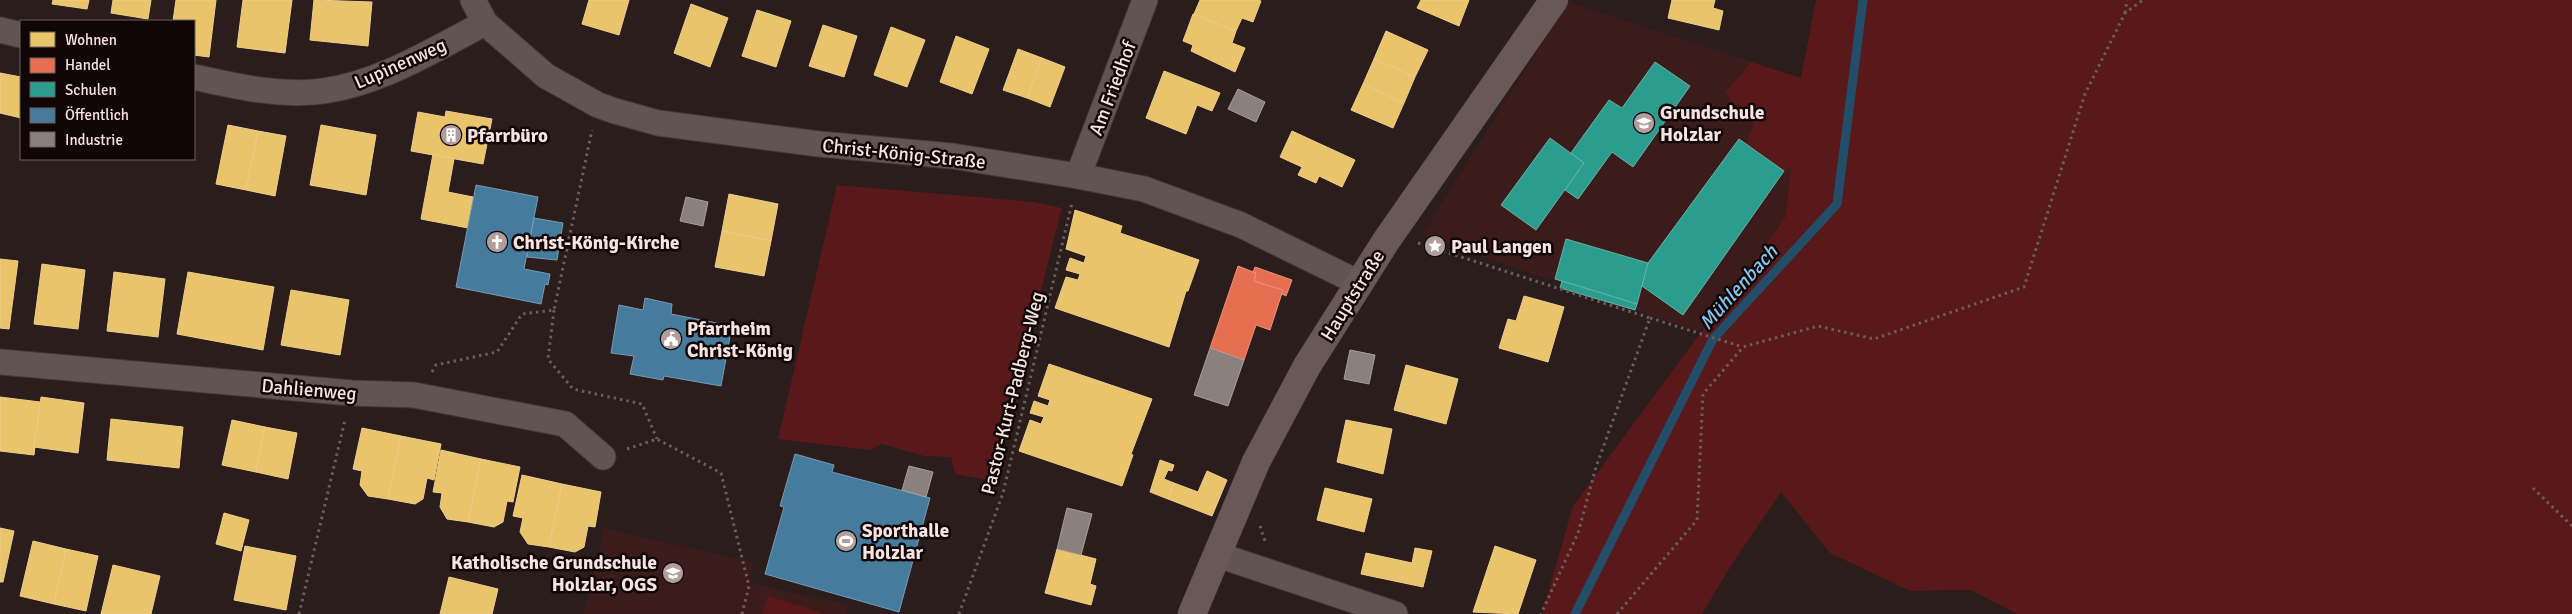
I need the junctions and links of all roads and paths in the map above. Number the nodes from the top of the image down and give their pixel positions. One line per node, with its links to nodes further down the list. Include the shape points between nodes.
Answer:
1 (473, 0): 7 (street, Christ-König-Straße)
2 (1145, 0): 12 (street, Am Friedhof)
3 (1554, 0): 13 (main road, Hauptstraße)
4 (2127, 0): 6 (path)
5 (2143, 0): 6 (path)
6 (2125, 13): 17 (path, via 2085,94 2024,287 1874,339 1818,326)
7 (485, 23): 10 (street, Lupinenweg, via 383,75 322,91 298,93 234,86); 11 (street, Christ-König-Straße, via 546,76)
8 (0, 30): 9 (street)
9 (20, 35)
10 (195, 77)
11 (598, 105): 12 (street, Christ-König-Straße, via 658,123 819,144 952,156); 15 (path)
12 (1078, 176): 14 (street, Christ-König-Straße, via 1144,189 1241,224); 30 (path, Pastor-Kurt-Padberg-Weg, via 1003,493)
13 (1395, 230): 14 (main road, Hauptstraße); 16 (path, via 1412,241)
14 (1359, 283): 23 (main road, Hauptstraße, via 1307,366)
15 (554, 310): 19 (path, via 522,314 496,352 436,366); 21 (path, via 548,359 573,389 642,404)
16 (1650, 318): 17 (path); 33 (path, via 1596,467 1578,533)
17 (1743, 347): 34 (path, via 1703,394 1697,520)
18 (0, 362): 20 (street, Dahlienweg)
19 (427, 379)
20 (352, 393): 22 (street, Dahlienweg, via 414,395 565,424); 28 (path)
21 (657, 439): 22 (path); 29 (path, via 721,473 749,586)
22 (603, 457)
23 (1247, 485): 26 (main road, Hauptstraße); 27 (path, via 1265,541)
24 (2533, 488): 25 (path)
25 (2572, 526)
26 (1218, 555): 27 (street); 31 (main road, Hauptstraße)
27 (1288, 578): 32 (street)
28 (299, 614)
29 (742, 614)
30 (959, 614)
31 (1192, 614)
32 (1395, 614)
33 (1541, 614)
34 (1617, 614)

